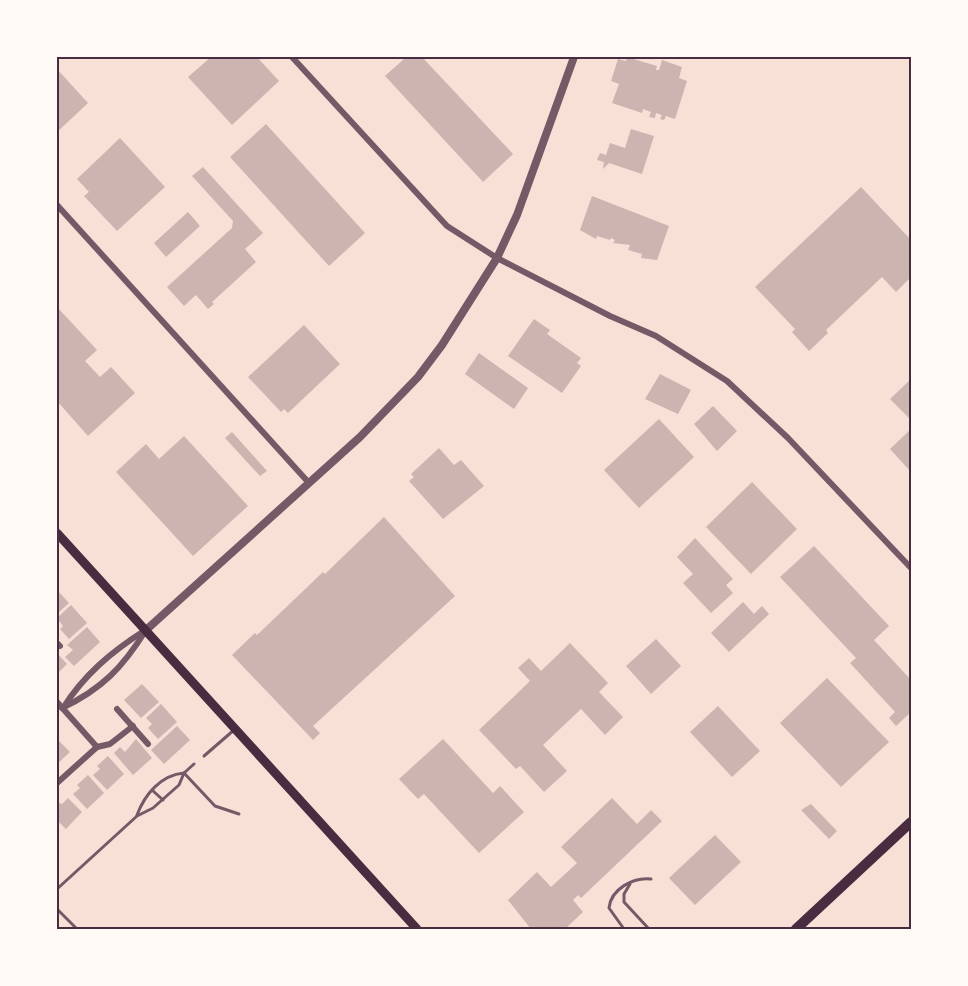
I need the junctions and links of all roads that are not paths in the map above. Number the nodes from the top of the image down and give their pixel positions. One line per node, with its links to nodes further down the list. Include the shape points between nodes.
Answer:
1 (292, 57): 4 (street, via 447,226)
2 (574, 57): 4 (street, via 517,215)
3 (57, 206): 5 (street)
4 (497, 258): 5 (street, via 467,309 418,376); 7 (street, via 656,336 727,381 788,438)
5 (309, 483): 8 (street)
6 (57, 533): 8 (main road)
7 (911, 568)
8 (146, 630): 9 (street); 10 (street, via 127,661); 15 (main road)
9 (90, 673): 10 (street); 12 (street)
10 (101, 684): 12 (street, via 89,695)
11 (57, 702): 12 (street)
12 (62, 708): 17 (street)
13 (117, 709): 14 (street)
14 (133, 726): 16 (street); 17 (street, via 110,744)
15 (235, 729): 18 (lane); 32 (main road)
16 (148, 744)
17 (97, 747): 21 (street)
18 (204, 756)
19 (194, 764): 20 (lane)
20 (184, 773): 22 (lane, via 171,774); 23 (lane, via 179,785); 24 (lane, via 215,806)
21 (57, 783)
22 (152, 790): 23 (lane); 25 (lane, via 144,797)
23 (163, 800): 25 (lane)
24 (239, 814)
25 (137, 816): 29 (lane)
26 (911, 822): 35 (main road)
27 (651, 879): 28 (lane)
28 (631, 882): 33 (lane, via 610,900 609,908); 34 (lane, via 624,902)
29 (57, 889)
30 (57, 909): 31 (lane)
31 (77, 929)
32 (417, 929)
33 (624, 929)
34 (649, 929)
35 (796, 929)

